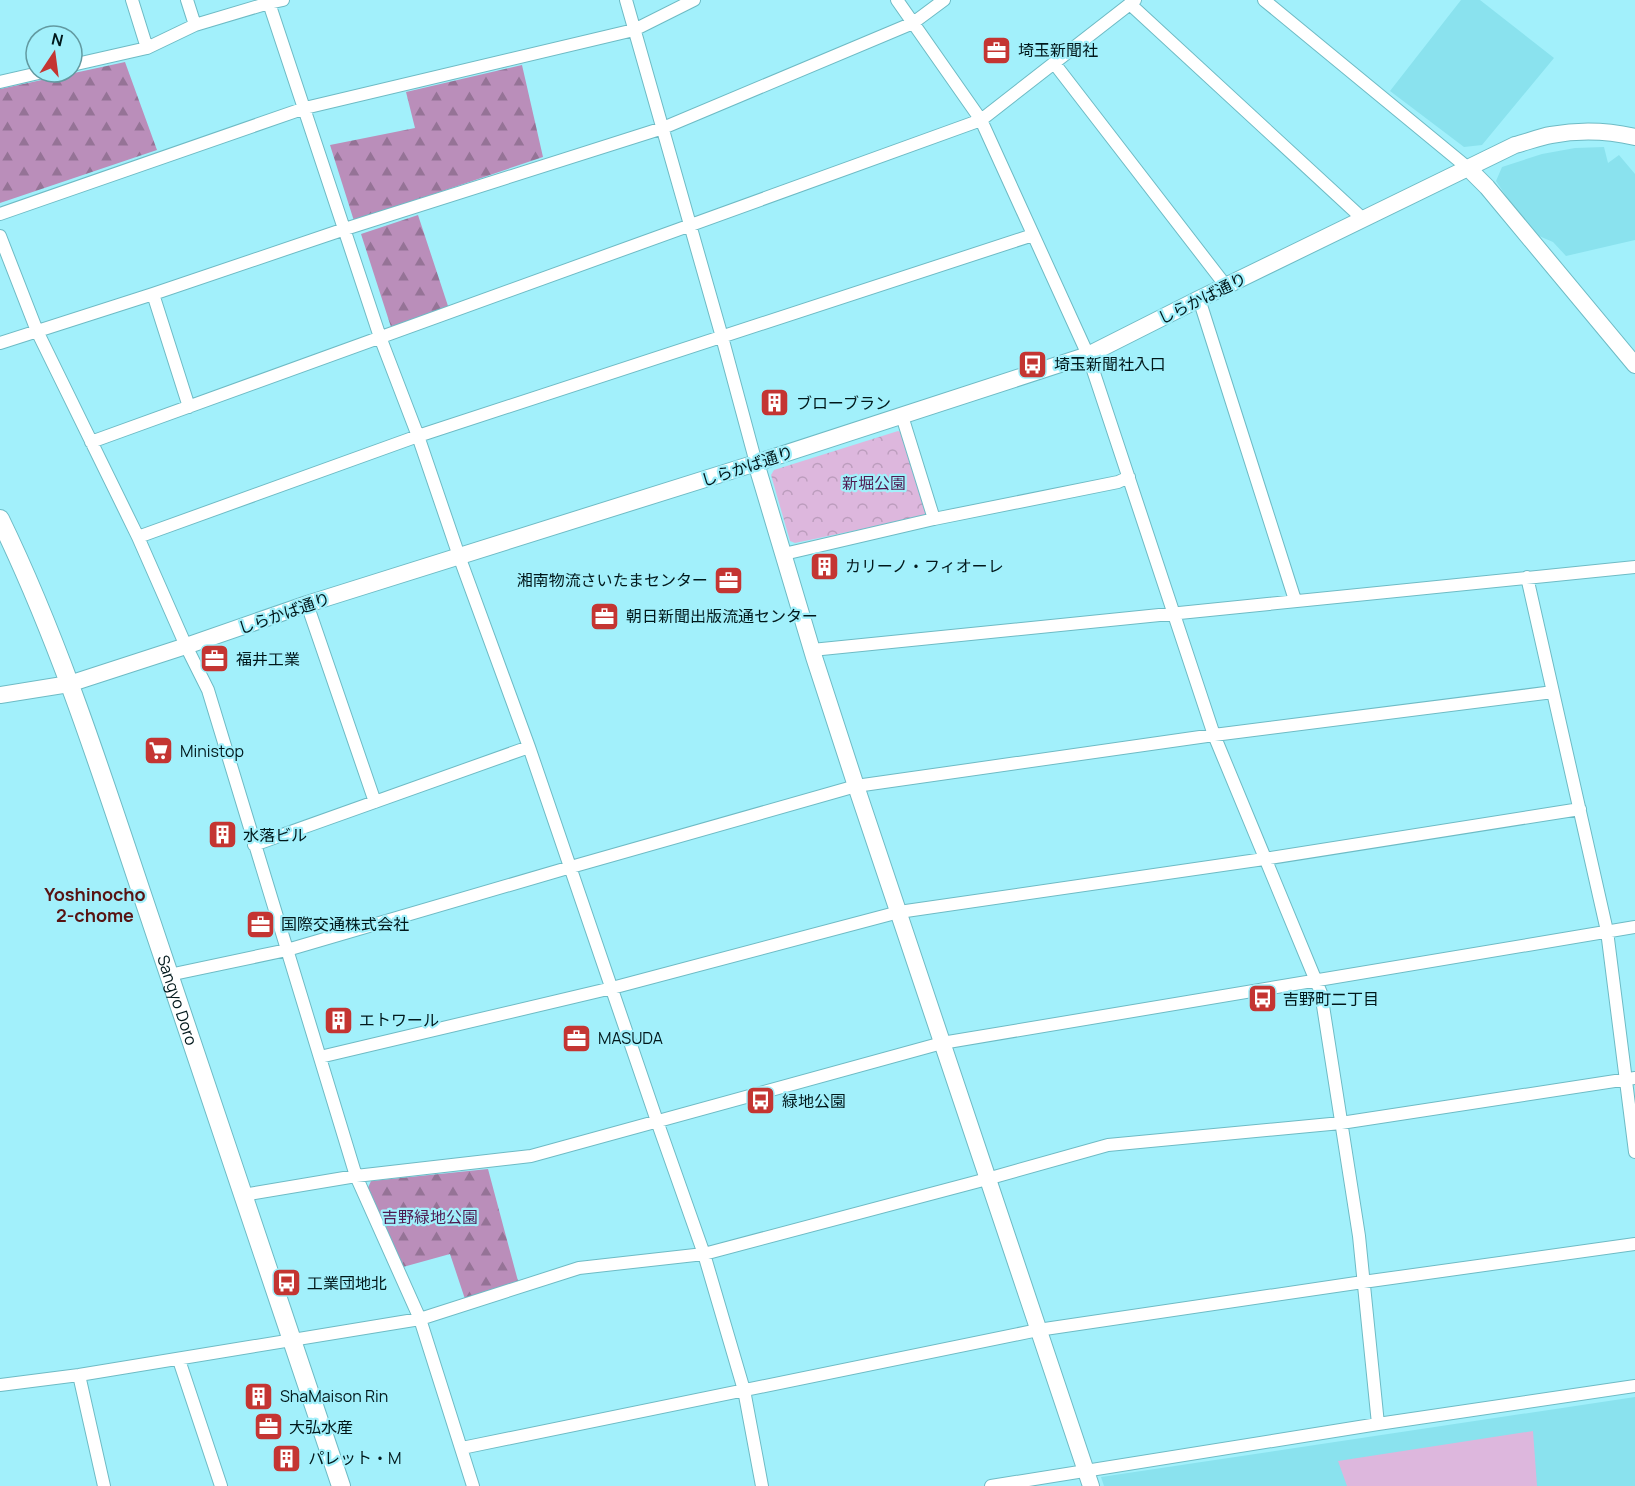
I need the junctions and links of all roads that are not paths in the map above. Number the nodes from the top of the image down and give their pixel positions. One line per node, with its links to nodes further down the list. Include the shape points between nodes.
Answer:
1 (132, 0): 14 (street)
2 (187, 0): 12 (street)
3 (283, 0): 10 (street)
4 (626, 0): 13 (street)
5 (694, 0): 13 (street)
6 (897, 0): 11 (street)
7 (944, 0): 11 (street)
8 (1264, 0): 23 (street)
9 (1132, 2): 16 (street); 25 (street)
10 (269, 3): 12 (street); 19 (street)
11 (913, 23): 20 (street); 21 (street)
12 (195, 25): 14 (street)
13 (634, 30): 19 (street); 21 (street)
14 (147, 48): 15 (street)
15 (84, 62)
16 (1054, 63): 20 (street); 30 (street)
17 (24, 76): 18 (street)
18 (0, 82)
19 (305, 108): 24 (street); 27 (street)
20 (981, 120): 26 (street); 28 (street)
21 (663, 128): 26 (street); 27 (street)
22 (1635, 137): 23 (street, しらかば通り, via 1597,132 1551,135 1515,146)
23 (1468, 168): 25 (street, しらかば通り); 38 (street)
24 (0, 214)
25 (1363, 219): 30 (street, しらかば通り)
26 (690, 224): 34 (street); 35 (street)
27 (345, 229): 31 (street); 34 (street)
28 (1033, 234): 35 (street); 37 (street)
29 (0, 236): 33 (street)
30 (1226, 286): 32 (street, しらかば通り)
31 (153, 294): 33 (street); 39 (street)
32 (1198, 299): 37 (street, しらかば通り); 52 (street)
33 (37, 331): 36 (street); 42 (street)
34 (380, 337): 39 (street); 41 (street)
35 (722, 337): 41 (street); 43 (street)
36 (0, 343)
37 (1088, 355): 40 (street, しらかば通り); 44 (street)
38 (1635, 365)
39 (189, 407): 42 (street)
40 (902, 416): 43 (street, しらかば通り); 46 (street)
41 (418, 436): 47 (street); 49 (street)
42 (92, 442): 47 (street)
43 (756, 463): 48 (street); 49 (street, しらかば通り)
44 (1130, 477): 46 (street); 54 (street)
45 (0, 519): 57 (main road, Sangyo Doro)
46 (934, 519): 48 (street)
47 (138, 537): 55 (street)
48 (784, 554): 56 (street)
49 (459, 556): 53 (street, しらかば通り); 61 (street)
50 (1635, 567): 51 (street)
51 (1527, 577): 52 (street); 58 (street)
52 (1295, 600): 54 (street)
53 (307, 604): 55 (street, しらかば通り); 63 (street)
54 (1173, 613): 56 (street); 60 (street)
55 (186, 646): 57 (street, しらかば通り); 65 (street, via 207,690)
56 (812, 650): 62 (street)
57 (69, 684): 59 (street, しらかば通り); 72 (main road, Sangyo Doro)
58 (1553, 692): 60 (street); 64 (street)
59 (0, 695)
60 (1214, 735): 62 (street); 66 (street)
61 (529, 747): 63 (street); 67 (street)
62 (856, 786): 67 (street); 68 (street)
63 (375, 802): 65 (street)
64 (1580, 809): 66 (street); 70 (street)
65 (254, 845): 71 (street)
66 (1264, 859): 68 (street); 73 (street)
67 (571, 867): 71 (street); 74 (street)
68 (899, 912): 74 (street); 75 (street)
69 (1635, 927): 70 (street)
70 (1607, 931): 73 (street); 77 (street)
71 (287, 950): 72 (street); 76 (street)
72 (169, 975): 83 (main road, Sangyo Doro)
73 (1316, 981): 75 (street); 79 (street)
74 (612, 988): 76 (street); 78 (street)
75 (942, 1043): 78 (street); 82 (street)
76 (320, 1057): 81 (street)
77 (1631, 1078): 79 (street); 80 (street)
78 (657, 1121): 81 (street, via 531,1156); 85 (street)
79 (1341, 1123): 82 (street, via 1108,1145); 86 (street)
80 (1635, 1152)
81 (356, 1176): 83 (street); 87 (street)
82 (987, 1179): 85 (street); 88 (street)
83 (243, 1196): 89 (main road, Sangyo Doro)
84 (1635, 1244): 86 (street)
85 (704, 1254): 87 (street, via 579,1268); 94 (street)
86 (1363, 1282): 88 (street); 95 (street)
87 (420, 1319): 89 (street); 96 (street)
88 (1038, 1330): 94 (street); 97 (street)
89 (291, 1339): 90 (street); 100 (main road, Sangyo Doro)
90 (179, 1359): 91 (street); 99 (street)
91 (79, 1376): 92 (street); 98 (street)
92 (0, 1385)
93 (1635, 1386): 95 (street)
94 (744, 1390): 96 (street); 102 (street)
95 (1378, 1424): 97 (street)
96 (462, 1448): 101 (street)
97 (1088, 1478): 103 (street)
98 (104, 1486)
99 (221, 1486)
100 (341, 1486)
101 (473, 1486)
102 (762, 1486)
103 (991, 1486)

